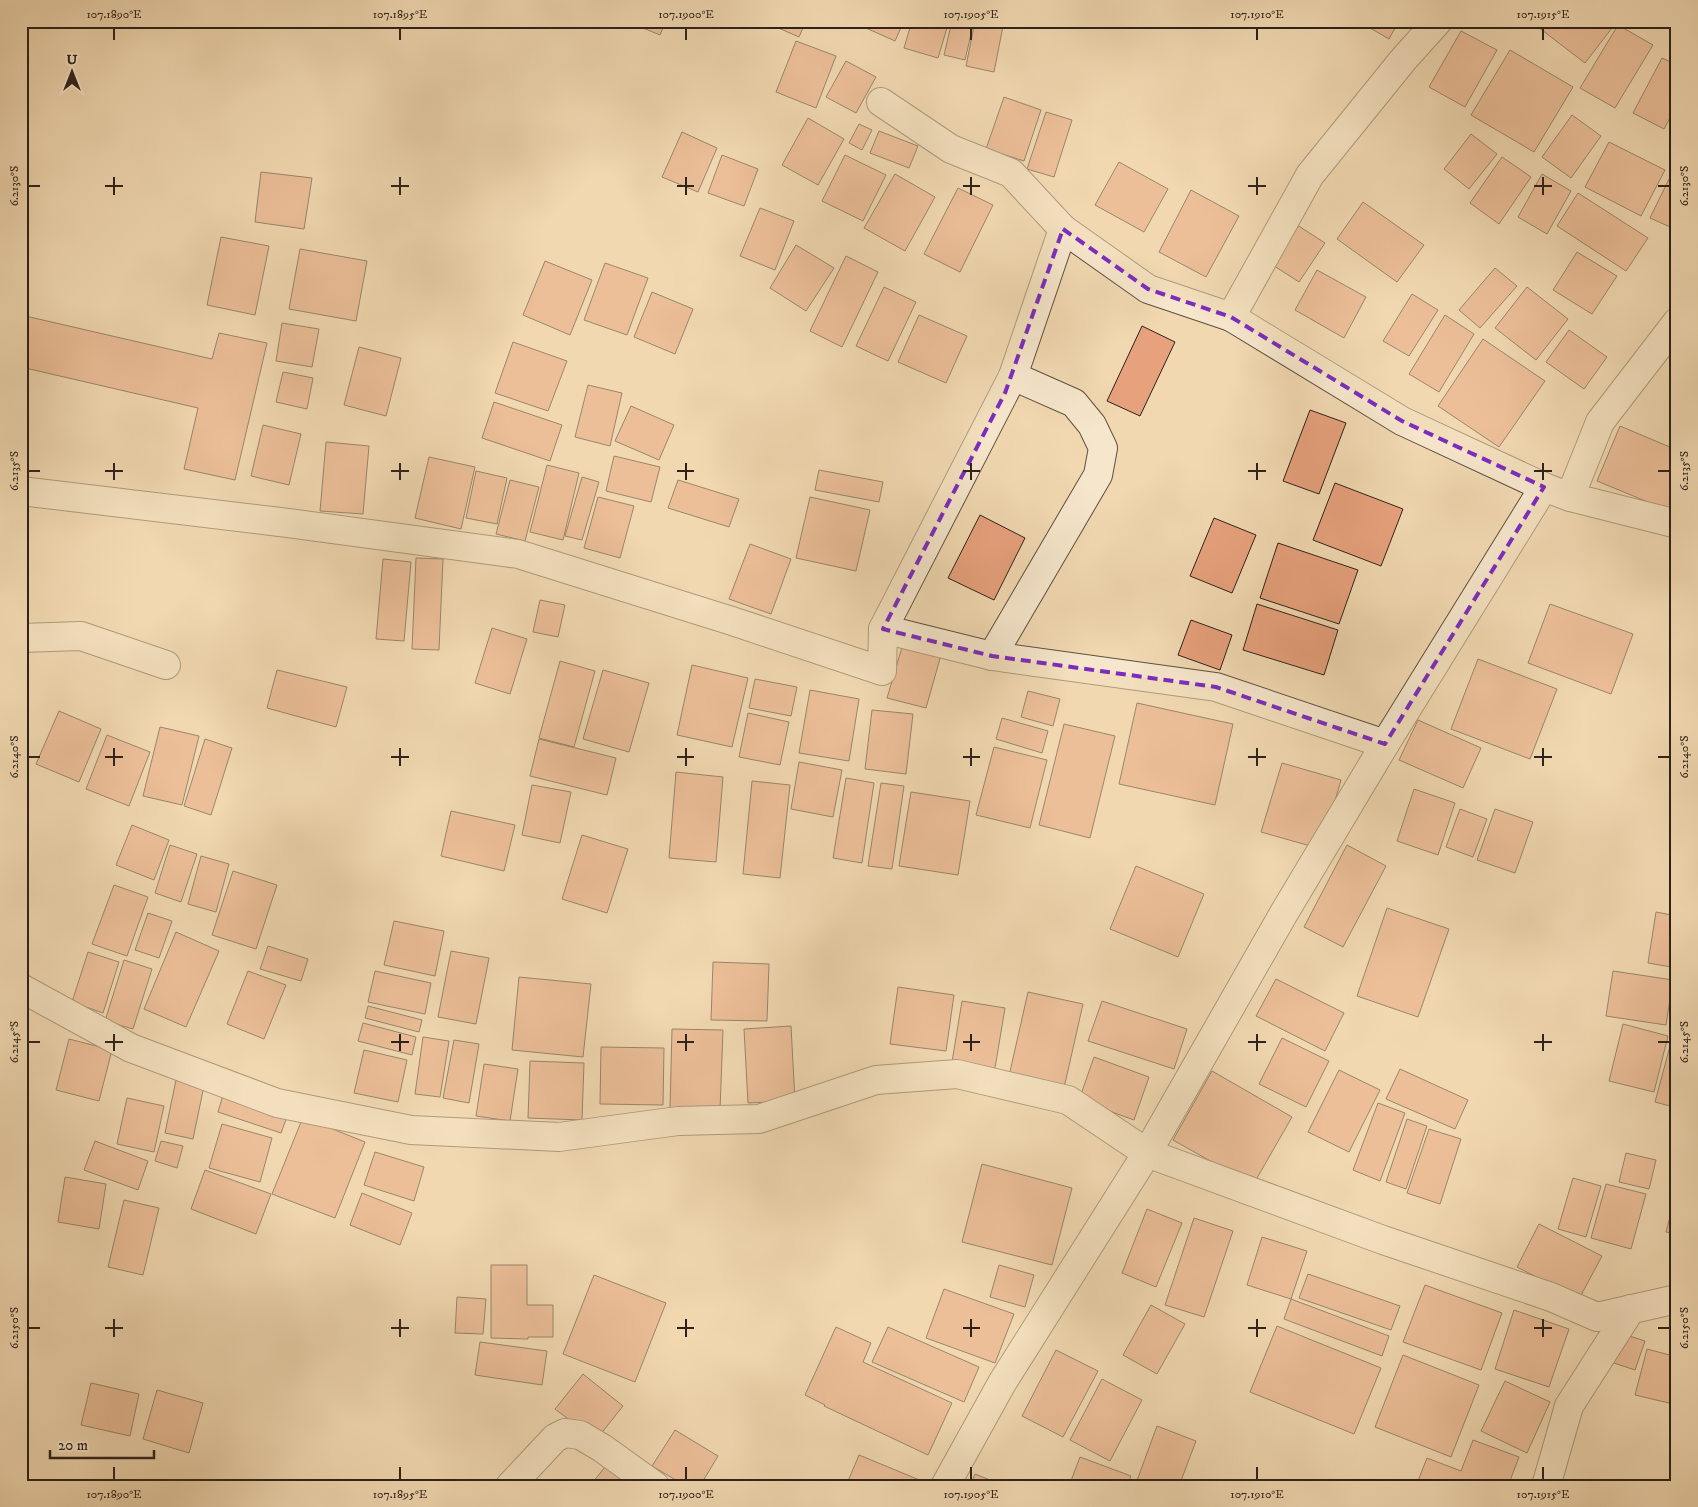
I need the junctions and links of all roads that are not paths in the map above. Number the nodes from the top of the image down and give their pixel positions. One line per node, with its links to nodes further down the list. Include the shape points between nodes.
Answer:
1 (1438, 21): 4 (street, via 1310,175)
2 (881, 102): 3 (street, via 951,149 1011,173)
3 (1063, 229): 4 (street, via 1148,289); 6 (street)
4 (1231, 317): 7 (street, via 1402,420)
5 (1677, 322): 9 (street, via 1600,422)
6 (1013, 376): 11 (street); 13 (street, via 1074,403 1092,425 1103,448 1098,475)
7 (1544, 487): 9 (street); 15 (street)
8 (21, 491): 11 (street, via 518,554 882,671)
9 (1570, 496): 10 (street)
10 (1677, 524)
11 (883, 629): 13 (street)
12 (21, 638): 14 (street, via 81,636)
13 (992, 656): 15 (street, via 1216,687)
14 (166, 665)
15 (1384, 744): 17 (street)
16 (21, 988): 17 (street, via 131,1048 278,1103 411,1130 559,1137 678,1121 759,1119 876,1080 957,1074 1068,1100)
17 (1147, 1153): 19 (street, via 1383,1240 1551,1297 1596,1317); 22 (street, via 1002,1383)
18 (1677, 1299): 19 (street)
19 (1631, 1309): 23 (street, via 1569,1406)
20 (510, 1486): 21 (street, via 555,1438 565,1432 580,1435 602,1448)
21 (654, 1486)
22 (946, 1486)
23 (1546, 1486)

